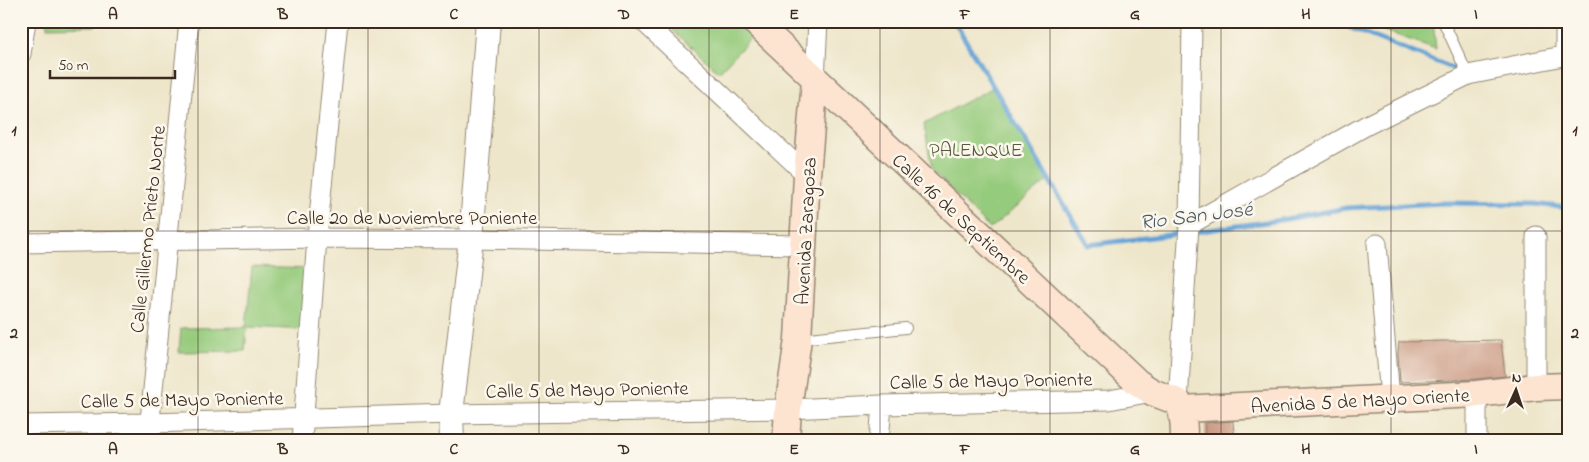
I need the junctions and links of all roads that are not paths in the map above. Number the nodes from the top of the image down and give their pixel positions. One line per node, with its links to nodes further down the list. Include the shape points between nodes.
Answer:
1 (26, 21): 11 (street)
2 (189, 21): 20 (street, Calle Gillermo Prieto Norte)
3 (338, 21): 18 (street)
4 (488, 21): 19 (street)
5 (643, 21): 15 (street)
6 (754, 21): 14 (main road, Calle 16 de Septiembre)
7 (818, 21): 14 (street, Avenida Zaragoza)
8 (1192, 21): 16 (street)
9 (1443, 21): 13 (lane)
10 (1565, 21): 12 (street)
11 (21, 54)
12 (1566, 55): 13 (street)
13 (1468, 75): 16 (street, via 1367,125)
14 (816, 80): 15 (main road, Avenida Zaragoza); 28 (main road, Calle 16 de Septiembre, via 1137,382)
15 (807, 175): 23 (main road, Avenida Zaragoza)
16 (1189, 225): 32 (street)
17 (1536, 236): 27 (street)
18 (317, 238): 19 (street, Calle 20 de Noviembre Poniente); 20 (street, Calle 20 de Noviembre Poniente); 35 (street)
19 (471, 239): 23 (street, Calle 20 de Noviembre Poniente); 34 (street)
20 (169, 240): 21 (street, Calle 20 de Noviembre Poniente); 37 (street, Calle Gillermo Prieto Norte)
21 (21, 243)
22 (1377, 244): 30 (street)
23 (803, 245): 25 (main road, Avenida Zaragoza)
24 (906, 328): 25 (lane)
25 (798, 339): 33 (main road, Avenida Zaragoza)
26 (1568, 386): 27 (main road, Avenida 5 de Mayo Oriente)
27 (1536, 387): 29 (main road, Avenida 5 de Mayo Oriente)
28 (1152, 392): 31 (street, Calle 5 de Mayo Poniente, via 1109,400); 32 (main road, Calle 16 de Septiembre)
29 (1477, 394): 30 (main road, Avenida 5 de Mayo Oriente); 43 (street)
30 (1390, 398): 32 (main road, Avenida 5 de Mayo Oriente)
31 (882, 405): 33 (street, Calle 5 de Mayo Poniente); 41 (street)
32 (1180, 406): 42 (main road)
33 (788, 409): 34 (street, Calle 5 de Mayo Poniente); 40 (main road, Avenida Zaragoza)
34 (451, 414): 35 (street, Calle 5 de Mayo Poniente); 39 (street)
35 (304, 419): 37 (street, Calle 5 de Mayo Poniente); 38 (street)
36 (21, 425): 37 (street, Calle 5 de Mayo Poniente)
37 (149, 432)
38 (302, 441)
39 (452, 441)
40 (786, 441)
41 (879, 441)
42 (1184, 441)
43 (1476, 441)

